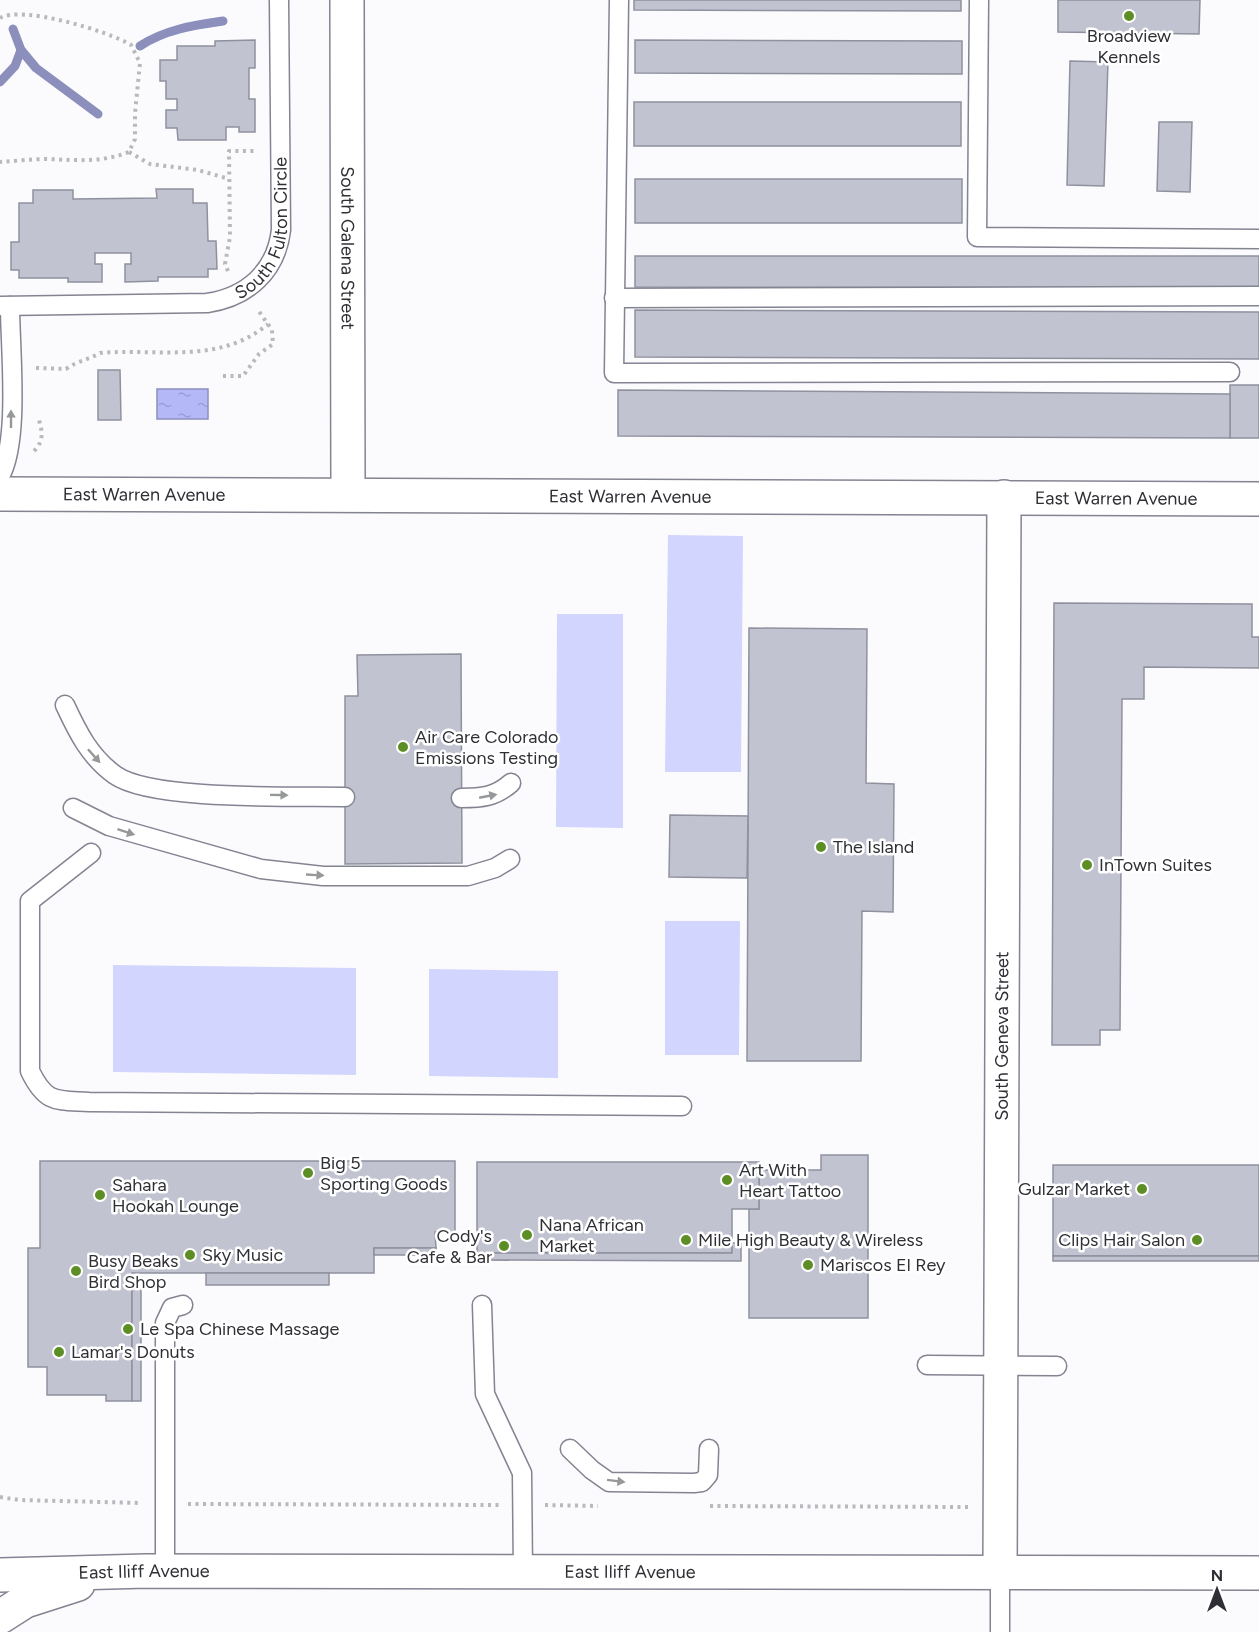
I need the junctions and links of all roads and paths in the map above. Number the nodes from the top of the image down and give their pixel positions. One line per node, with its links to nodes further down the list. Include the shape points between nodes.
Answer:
1 (279, 0): 6 (lane, South Fulton Circle)
2 (347, 0): 23 (street, South Galena Street)
3 (619, 0): 13 (lane)
4 (979, 0): 10 (lane, via 977,237)
5 (0, 18): 7 (path, via 20,12 88,27 131,45 140,63 135,139)
6 (281, 151): 9 (path, via 229,151); 11 (lane, South Fulton Circle, via 280,240 268,265)
7 (129, 152): 8 (path, via 78,162); 9 (path, via 150,164 198,170)
8 (0, 162)
9 (229, 179): 11 (path, via 230,237 225,264)
10 (1259, 239)
11 (244, 292): 14 (lane, South Fulton Circle, via 222,301 192,304); 15 (path)
12 (1259, 296): 13 (lane)
13 (614, 298): 16 (lane, via 614,373)
14 (5, 306): 20 (lane, South Fulton Circle, one-way to 14, via 11,430)
15 (268, 324): 17 (path, via 247,340 220,349 99,353 66,369 38,367); 18 (path, via 273,344 259,354 243,376)
16 (1230, 372)
17 (34, 374)
18 (223, 376)
19 (36, 406): 20 (path, via 43,435 41,443 28,455)
20 (8, 455): 21 (lane, South Fulton Circle)
21 (0, 476)
22 (0, 494): 23 (street, East Warren Avenue)
23 (348, 494): 24 (street, East Warren Avenue)
24 (1004, 497): 25 (street, East Warren Avenue); 37 (street, South Geneva Street)
25 (1259, 499)
26 (65, 705): 28 (lane, one-way to 28, via 87,748 117,776 135,785 215,794)
27 (511, 783): 29 (lane, one-way to 27, via 499,794)
28 (345, 797)
29 (461, 798)
30 (73, 808): 32 (lane, one-way to 32, via 136,835 291,874 468,876)
31 (91, 853): 33 (lane, via 30,901 30,1071 39,1089 54,1100)
32 (510, 859)
33 (682, 1106)
34 (183, 1305): 41 (lane, via 172,1308 165,1323)
35 (482, 1305): 42 (lane, via 485,1394 522,1473)
36 (927, 1365): 37 (lane)
37 (1001, 1366): 38 (lane); 44 (street, South Geneva Street)
38 (1057, 1366)
39 (570, 1449): 40 (lane, one-way to 40, via 609,1482 682,1483 698,1483 707,1477)
40 (709, 1449)
41 (156, 1571): 42 (street, East Iliff Avenue); 45 (street, East Iliff Avenue); 46 (street, via 60,1589 25,1601)
42 (523, 1572): 44 (street, East Iliff Avenue)
43 (1259, 1573): 44 (street, East Iliff Avenue)
44 (1000, 1574): 47 (lane)
45 (0, 1575)
46 (0, 1617)
47 (1000, 1632)

